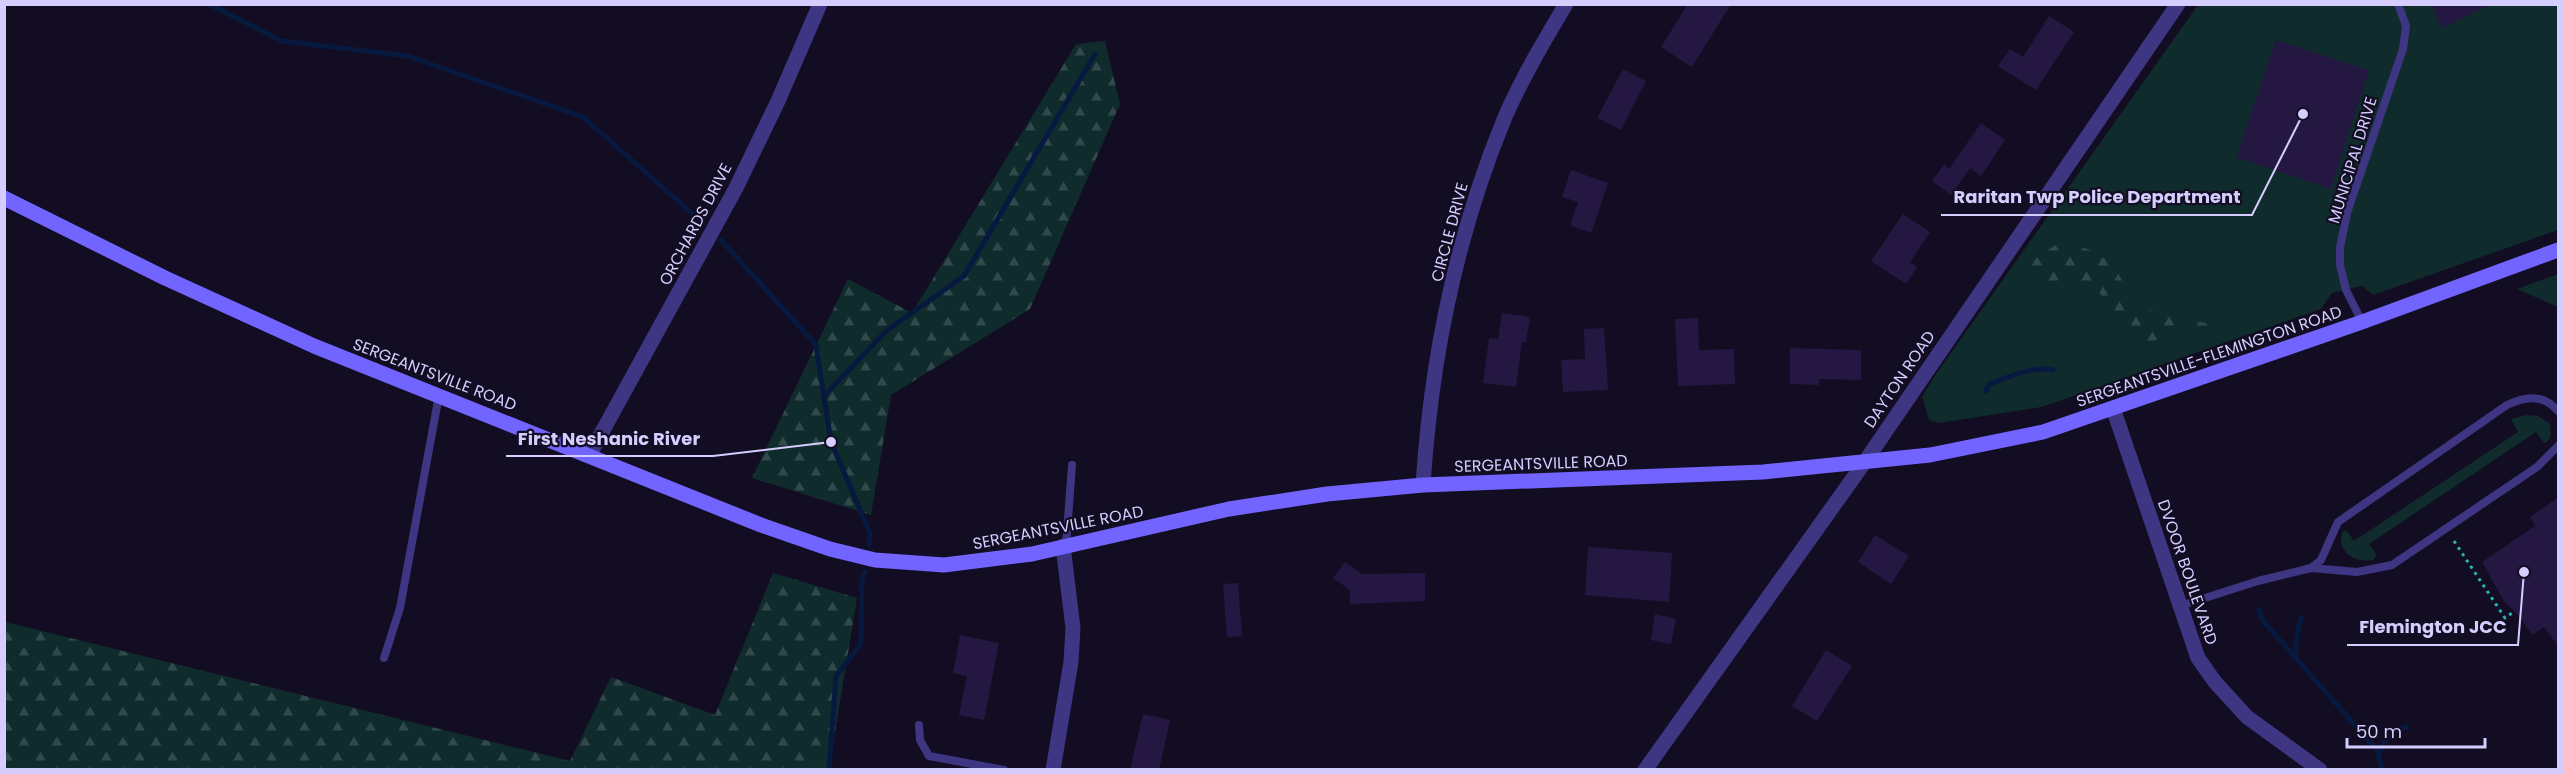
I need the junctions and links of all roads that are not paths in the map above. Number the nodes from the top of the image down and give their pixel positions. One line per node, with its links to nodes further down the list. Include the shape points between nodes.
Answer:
1 (820, 4): 12 (street, ORCHARDS DRIVE, via 736,188)
2 (1566, 4): 15 (street, CIRCLE DRIVE, via 1505,118 1481,180 1463,243 1430,398)
3 (2178, 4): 13 (street, DAYTON ROAD)
4 (2398, 4): 7 (lane, MUNICIPAL DRIVE, via 2406,26 2403,49 2347,213 2340,248 2346,290)
5 (4, 198): 8 (main road, SERGEANTSVILLE ROAD, via 314,346)
6 (2559, 250): 7 (main road, SERGEANTSVILLE-FLEMINGTON ROAD)
7 (2362, 322): 9 (main road, SERGEANTSVILLE-FLEMINGTON ROAD)
8 (439, 395): 12 (main road, SERGEANTSVILLE ROAD); 19 (lane, via 400,608)
9 (2113, 408): 13 (main road, SERGEANTSVILLE-FLEMINGTON ROAD, via 2043,432 1930,455); 18 (street, DVOOR BOULEVARD)
10 (2559, 411): 17 (lane, via 2552,403 2534,397 2507,405 2338,522 2321,560)
11 (2559, 446): 17 (lane, via 2537,467 2392,565 2357,572)
12 (590, 454): 16 (main road, SERGEANTSVILLE ROAD, via 796,538 875,560 944,565)
13 (1864, 463): 15 (main road, SERGEANTSVILLE ROAD, via 1763,472); 23 (street, DAYTON ROAD)
14 (1072, 465): 16 (lane)
15 (1423, 485): 16 (main road, SERGEANTSVILLE ROAD, via 1229,509)
16 (1065, 546): 22 (street, via 1073,628)
17 (2312, 568): 18 (lane)
18 (2180, 606): 24 (street, DVOOR BOULEVARD, via 2198,658 2215,682 2247,717)
19 (384, 658)
20 (920, 725): 21 (lane, via 920,740 929,756)
21 (1004, 770)
22 (1053, 770)
23 (1645, 770)
24 (2320, 770)

